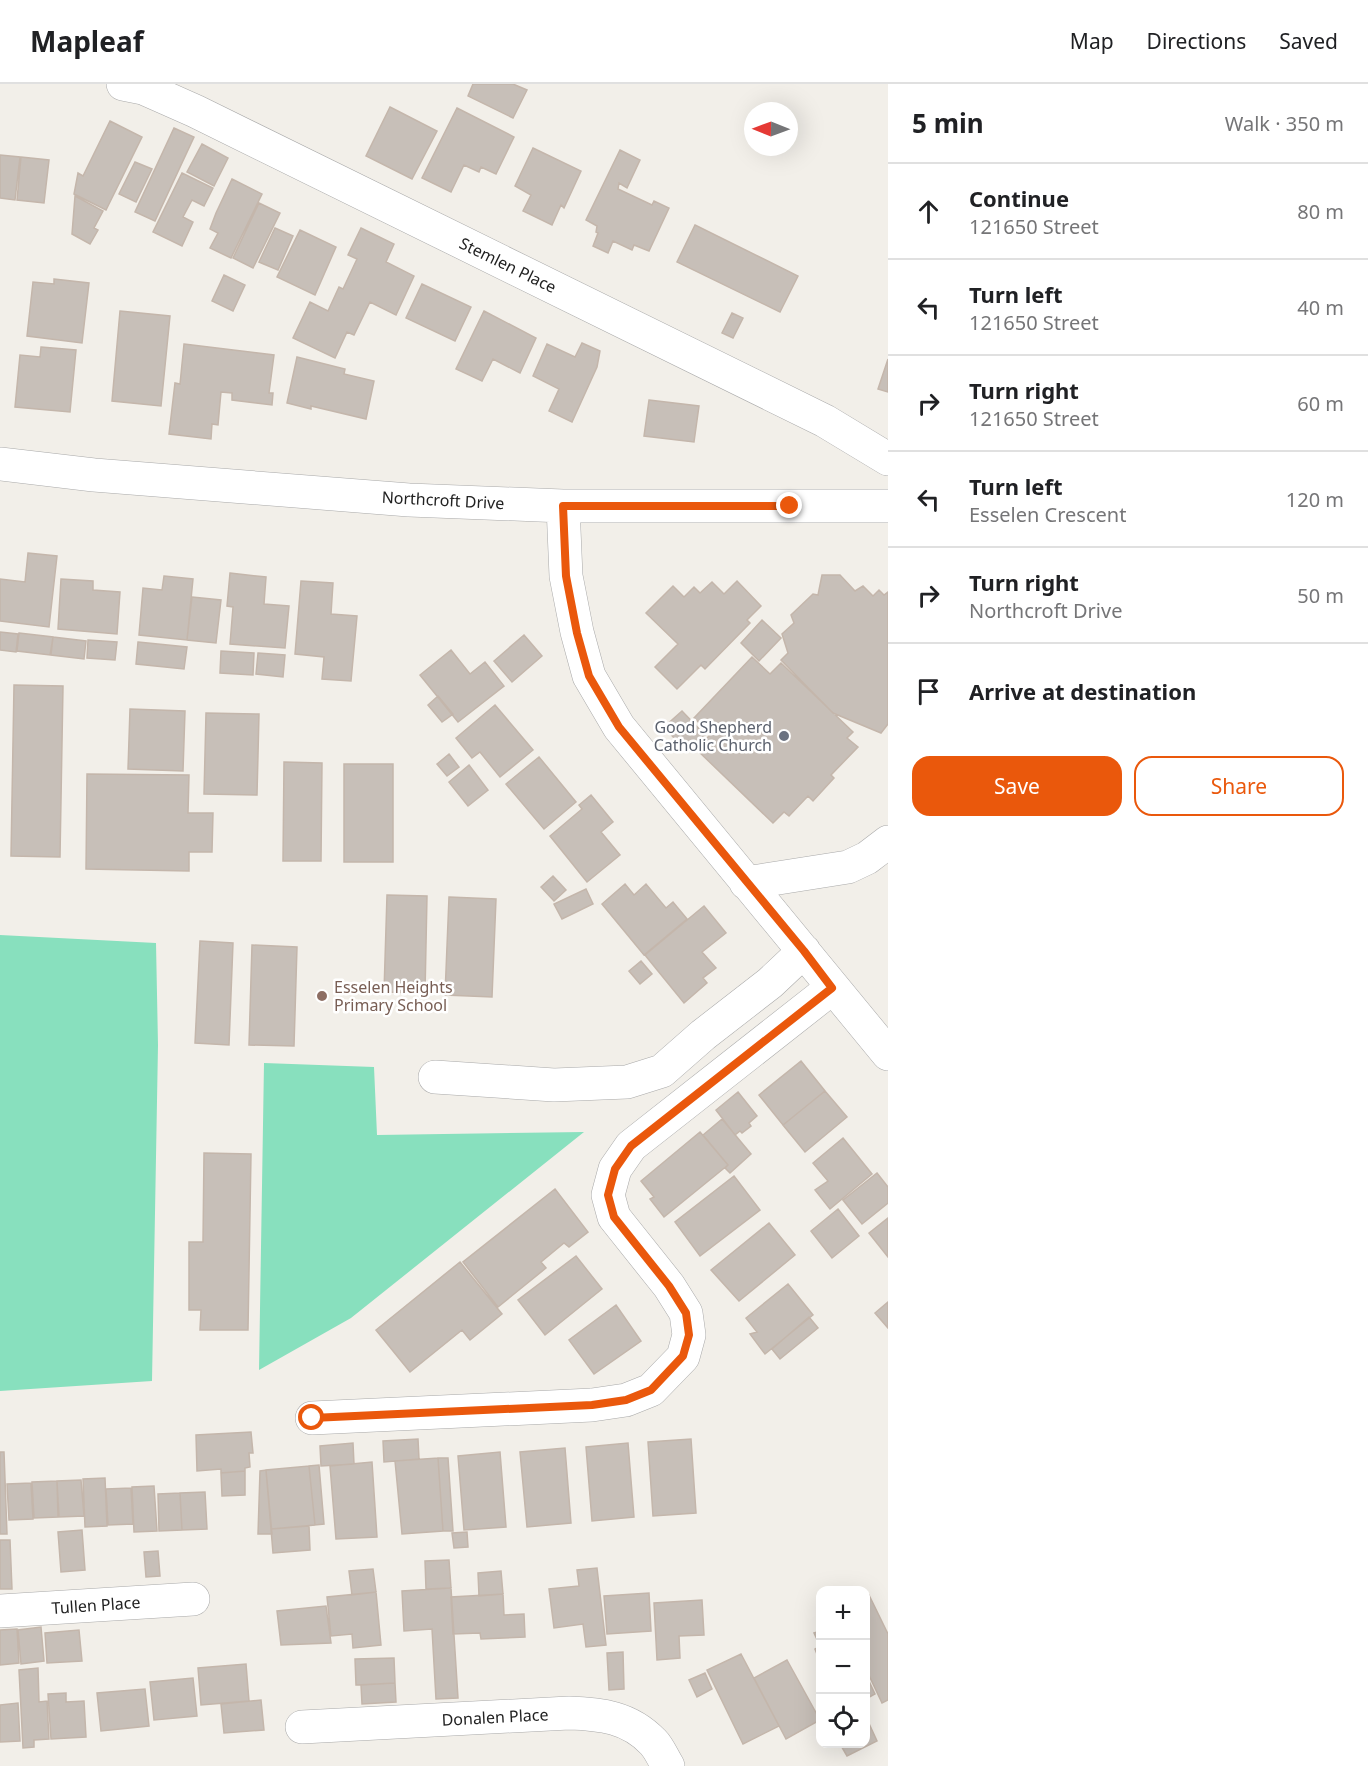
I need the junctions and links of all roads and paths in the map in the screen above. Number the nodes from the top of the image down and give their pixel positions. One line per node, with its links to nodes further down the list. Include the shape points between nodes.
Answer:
1 (123, 84): 2 (street, Stemlen Place, via 143,88 195,111 825,421)
2 (888, 459)
3 (0, 464): 4 (street, Northcroft Drive, via 409,500)
4 (563, 506): 5 (street, Northcroft Drive); 7 (street, via 566,576 589,676 619,727)
5 (888, 506)
6 (888, 842): 7 (street, via 848,867)
7 (746, 883): 8 (street)
8 (804, 951): 9 (street); 11 (street, via 662,1071 627,1082 554,1085)
9 (832, 988): 10 (street); 12 (street, via 631,1146 615,1169 608,1195 614,1217 686,1313 689,1335 683,1356 651,1390 626,1400 592,1405)
10 (888, 1054)
11 (435, 1077)
12 (312, 1418)
13 (193, 1599): 14 (street, Tullen Place)
14 (0, 1611)
15 (302, 1727): 16 (street, Donalen Place, via 569,1713 610,1716 653,1742)
16 (668, 1766)

